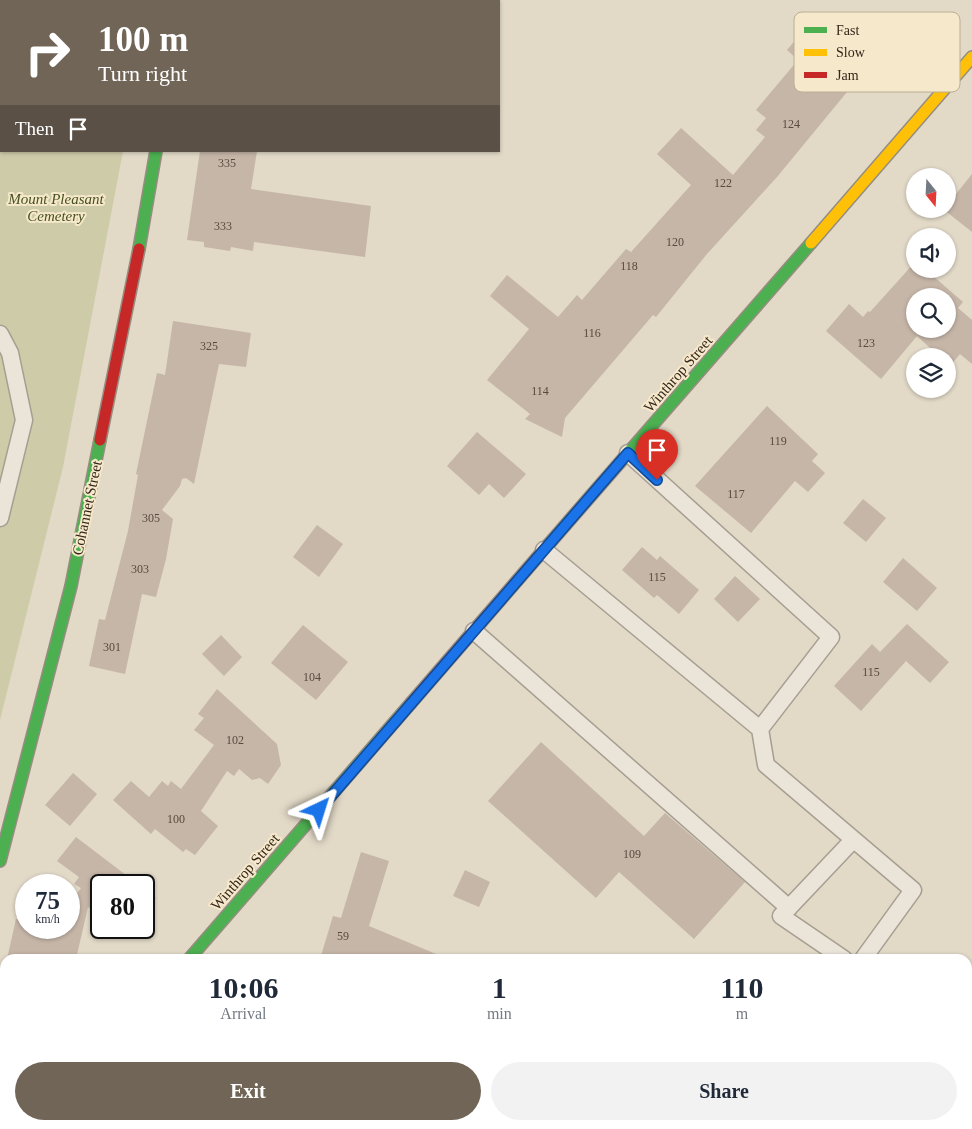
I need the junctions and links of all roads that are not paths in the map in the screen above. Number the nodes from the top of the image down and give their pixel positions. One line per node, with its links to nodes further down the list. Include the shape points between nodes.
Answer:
1 (972, 57): 2 (main road, Winthrop Street)
2 (960, 71)
3 (942, 92): 7 (main road, Winthrop Street)
4 (156, 152): 13 (main road, Cohannet Street, via 71,586)
5 (0, 334): 6 (lane, via 10,353)
6 (7, 374): 8 (lane, via 24,420)
7 (628, 453): 9 (main road, Winthrop Street); 11 (lane, via 831,637)
8 (0, 518)
9 (544, 550): 10 (main road, Winthrop Street); 11 (lane)
10 (474, 631): 14 (lane); 15 (main road, Winthrop Street)
11 (760, 729): 12 (lane, via 766,765)
12 (853, 840): 14 (lane); 17 (lane, via 913,890)
13 (0, 860)
14 (789, 908): 16 (lane, via 780,916)
15 (194, 954)
16 (837, 954)
17 (867, 954)

